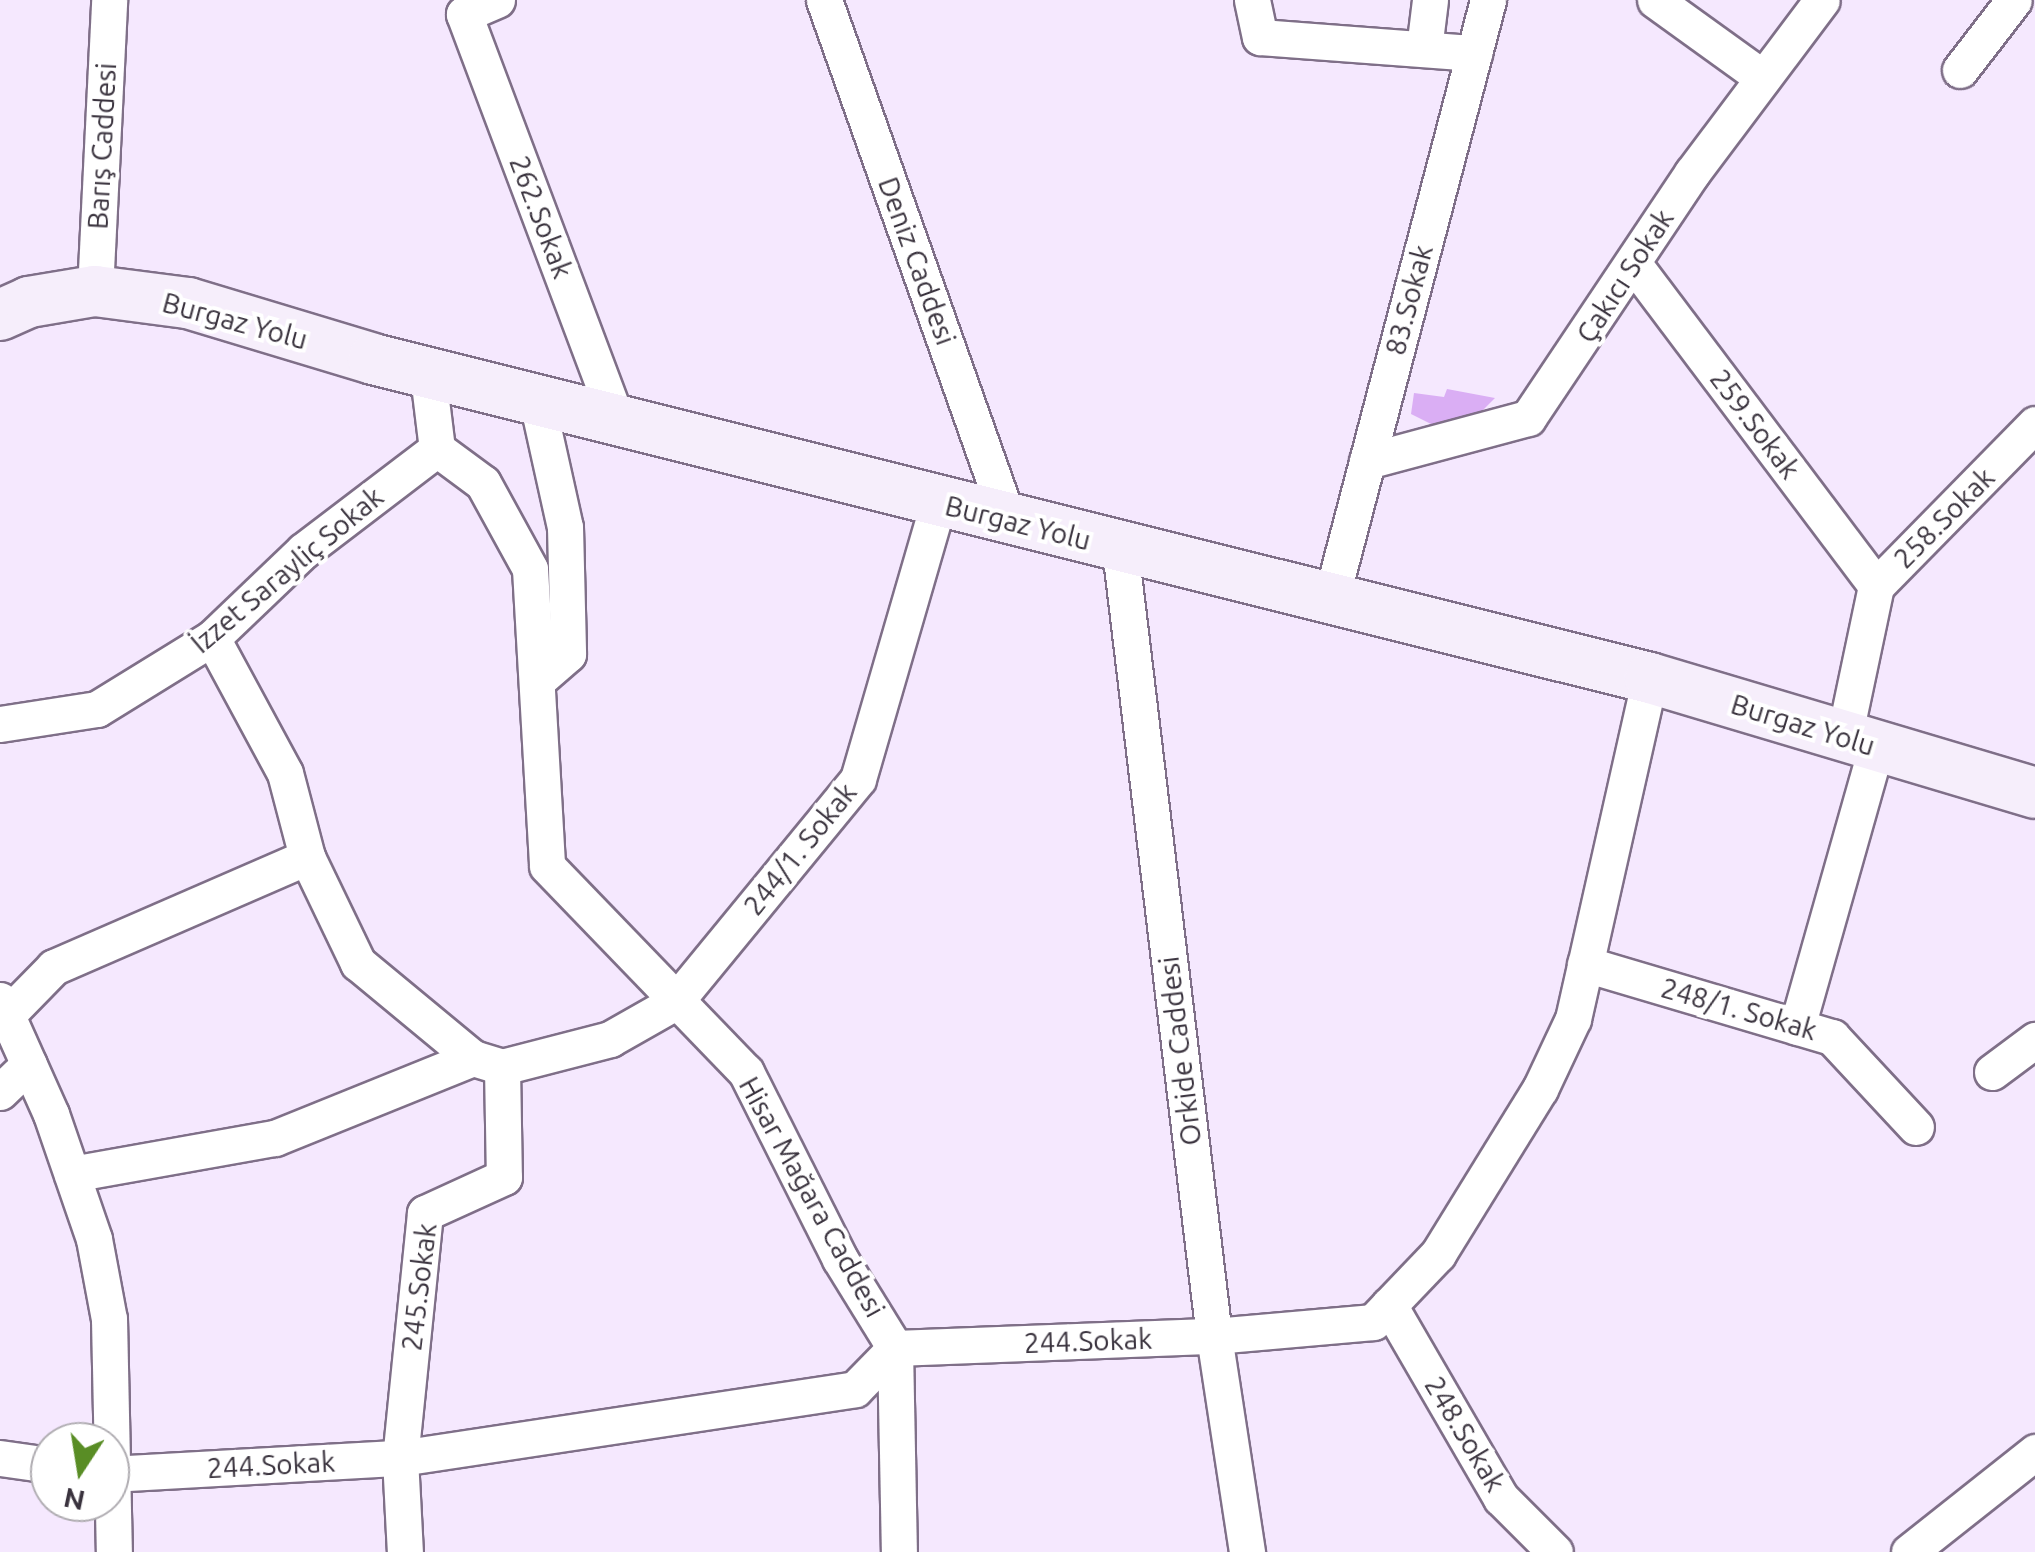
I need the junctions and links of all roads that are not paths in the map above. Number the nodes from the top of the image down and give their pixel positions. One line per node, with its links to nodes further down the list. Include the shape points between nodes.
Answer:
1 (109, 0): 15 (street, Barış Caddesi)
2 (497, 0): 19 (street, 262.Sokak, via 464,14)
3 (824, 0): 24 (street, Deniz Caddesi)
4 (1252, 0): 10 (street, via 1260,36)
5 (1430, 0): 10 (street)
6 (1488, 0): 11 (street, 83.Sokak)
7 (1655, 0): 13 (street)
8 (1822, 0): 13 (street, Çakıcı Sokak)
9 (2014, 0): 12 (street)
10 (1424, 49): 11 (street)
11 (1474, 53): 22 (street, 83.Sokak)
12 (1960, 70)
13 (1764, 78): 14 (street, Çakıcı Sokak)
14 (1633, 263): 22 (street, Çakıcı Sokak, via 1528,418); 26 (street, 259.Sokak)
15 (95, 291): 16 (street, Burgaz Yolu, via 29,302); 17 (street, Burgaz Yolu, via 188,303 372,360)
16 (0, 315)
17 (428, 368): 18 (street, Burgaz Yolu); 21 (street)
18 (537, 401): 19 (street, Burgaz Yolu); 29 (street, via 564,526 568,654)
19 (617, 421): 23 (street, Burgaz Yolu)
20 (2035, 424): 26 (street, 258.Sokak)
21 (437, 449): 28 (street, İzzet Sarayliç Sokak, via 303,551); 29 (street, Hisar Mağara Caddesi, via 483,482 530,569)
22 (1367, 461): 27 (street, 83.Sokak)
23 (938, 503): 24 (street, Burgaz Yolu); 36 (street, 244/1. Sokak, via 858,779)
24 (1010, 522): 25 (street, Burgaz Yolu)
25 (1120, 549): 27 (street, Burgaz Yolu); 47 (street, Orkide Caddesi)
26 (1876, 586): 32 (street, 258.Sokak)
27 (1330, 599): 30 (street, Burgaz Yolu)
28 (212, 638): 31 (street, İzzet Sarayliç Sokak, via 98,709); 34 (street, via 285,774)
29 (540, 678): 36 (street, Hisar Mağara Caddesi, via 547,866 626,942)
30 (1650, 678): 32 (street, Burgaz Yolu); 35 (street, 244.Sokak)
31 (0, 724)
32 (1860, 742): 33 (street, Burgaz Yolu); 38 (street, 258.Sokak)
33 (2035, 793)
34 (307, 857): 37 (street, via 54,967); 40 (street, via 358,963)
35 (1585, 964): 38 (street, 248/1. Sokak); 46 (street, 244.Sokak, via 1573,1018 1540,1089 1438,1254)
36 (675, 1002): 40 (street, via 610,1038); 48 (street, Hisar Mağara Caddesi, via 746,1072 840,1259)
37 (3, 1008): 41 (street)
38 (1797, 1027): 44 (street, 248/1. Sokak, via 1832,1037)
39 (2035, 1040): 42 (street)
40 (487, 1063): 45 (street, via 275,1138); 52 (street, 245.Sokak, via 504,1177 425,1212)
41 (28, 1064): 43 (street); 45 (street)
42 (1992, 1072)
43 (0, 1092)
44 (1916, 1128)
45 (72, 1174): 49 (street, via 110,1319)
46 (1389, 1305): 47 (street, 244.Sokak, via 1373,1322); 60 (street, 248.Sokak, via 1501,1498)
47 (1214, 1336): 48 (street, 244.Sokak); 59 (street, Orkide Caddesi)
48 (896, 1348): 52 (street, 244.Sokak, via 855,1389); 58 (street, Hisar Mağara Caddesi)
49 (111, 1422)
50 (2035, 1452): 61 (street)
51 (0, 1458): 53 (street)
52 (400, 1458): 54 (street, 244.Sokak); 57 (street, 245.Sokak)
53 (30, 1463)
54 (130, 1474)
55 (113, 1522): 56 (street)
56 (114, 1552)
57 (405, 1552)
58 (898, 1552)
59 (1247, 1552)
60 (1556, 1552)
61 (1909, 1552)

